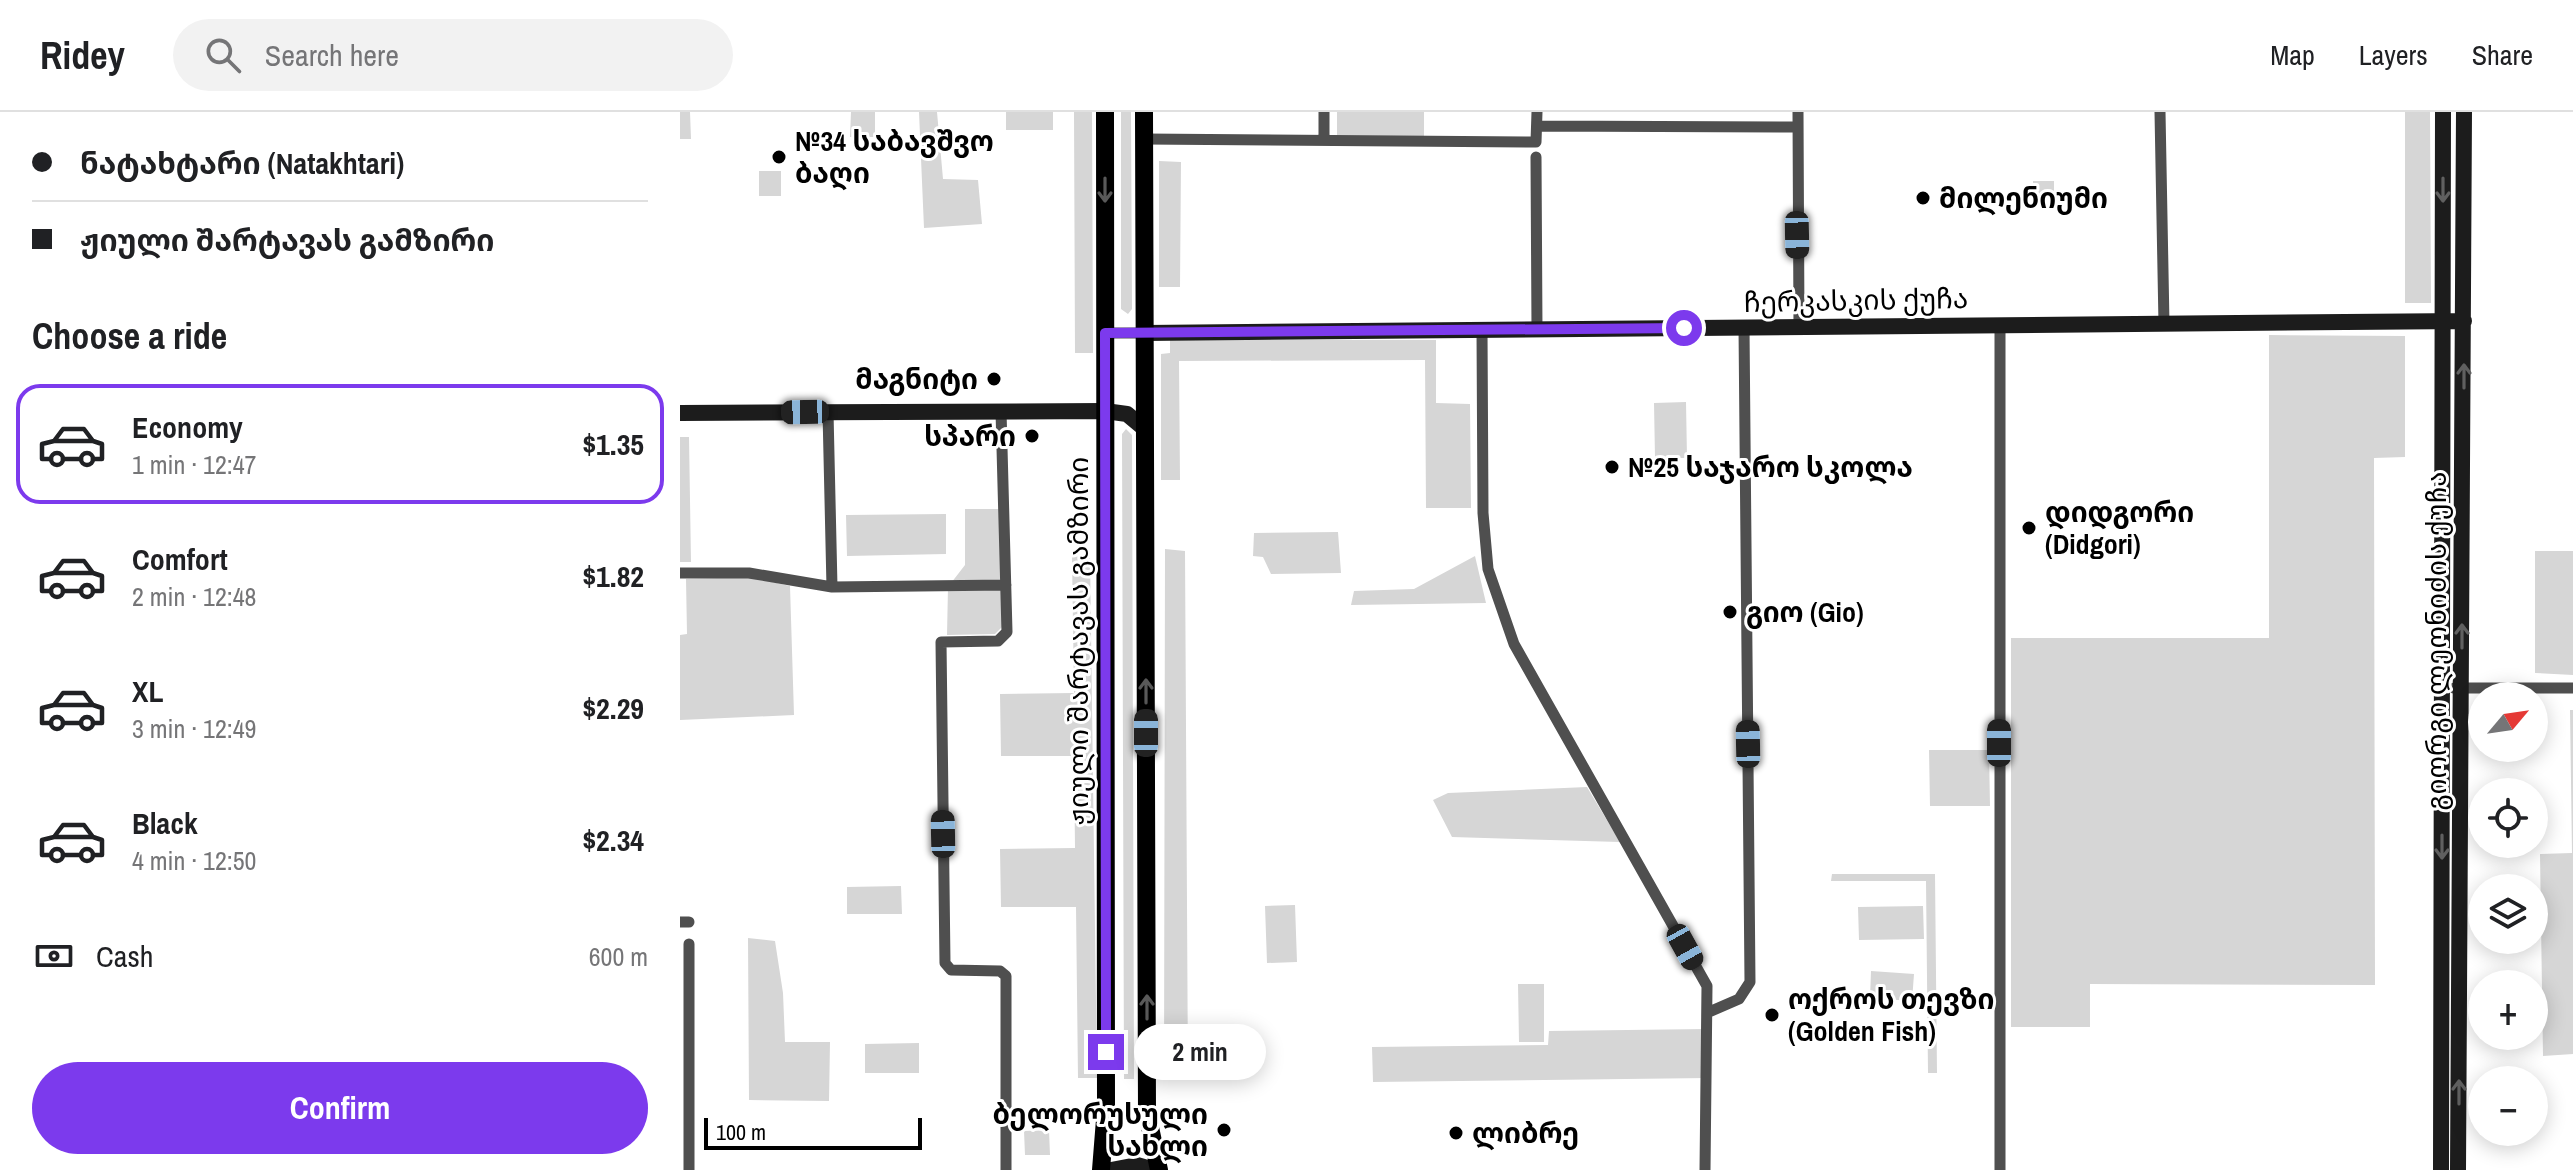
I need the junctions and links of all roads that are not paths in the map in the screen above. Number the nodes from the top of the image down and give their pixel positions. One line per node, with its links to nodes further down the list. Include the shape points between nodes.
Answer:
1 (1105, 112): 22 (main road, ჟიული შარტავას გამზირი, one-way to 22)
2 (1144, 112): 11 (main road)
3 (1324, 112): 12 (street)
4 (1537, 112): 9 (street)
5 (1798, 112): 10 (street)
6 (2160, 112): 16 (street)
7 (2443, 112): 14 (street, გიორგი ლეონიძის ქუჩა, one-way to 14)
8 (2464, 112): 15 (street, გიორგი ლეონიძის ქუჩა)
9 (1537, 126): 10 (street); 12 (street, via 1536,142)
10 (1798, 127): 19 (street)
11 (1144, 139): 12 (street); 23 (main road)
12 (1324, 140)
13 (1536, 157): 20 (street)
14 (2443, 321): 15 (street, ჩერკასკის ქუჩა); 16 (street, ჩერკასკის ქუჩა); 33 (street, გიორგი ლეონიძის ქუჩა)
15 (2464, 321): 34 (street, გიორგი ლეონიძის ქუჩა, one-way to 15)
16 (2164, 324): 17 (street, ჩერკასკის ქუჩა)
17 (2000, 325): 19 (street, ჩერკასკის ქუჩა); 44 (street)
18 (1744, 327): 19 (street, ჩერკასკის ქუჩა); 20 (street, ჩერკასკის ქუჩა); 37 (street, via 1750,982 1739,999)
19 (1799, 327)
20 (1537, 329): 21 (street, ჩერკასკის ქუჩა)
21 (1482, 330): 23 (street, ჩერკასკის ქუჩა); 37 (street, via 1488,569 1514,644 1707,986)
22 (1105, 333): 23 (street, ჩერკასკის ქუჩა); 26 (main road, ჟიული შარტავას გამზირი)
23 (1145, 333): 24 (main road)
24 (1145, 387): 26 (street, via 1127,405); 29 (main road)
25 (1001, 411): 26 (street); 27 (street); 31 (street)
26 (1105, 411): 29 (street, via 1127,414); 40 (main road, ჟიული შარტავას გამზირი, via 1106,1107)
27 (828, 412): 28 (street); 32 (street)
28 (680, 413)
29 (1145, 429): 42 (main road, one-way to 29, via 1147,1113)
30 (680, 573): 32 (street, via 749,573)
31 (1006, 585): 32 (street); 39 (street, via 1004,638 941,642 945,963 951,970 1000,971 1006,976)
32 (832, 587)
33 (2442, 688): 34 (street); 45 (street, გიორგი ლეონიძის ქუჩა, one-way to 45)
34 (2461, 688): 35 (street); 46 (street, გიორგი ლეონიძის ქუჩა, one-way to 34)
35 (2573, 688)
36 (689, 944): 38 (street)
37 (1709, 1012): 43 (street)
38 (689, 1170)
39 (1006, 1170)
40 (1101, 1170)
41 (1111, 1170): 42 (street, via 1137,1165)
42 (1156, 1170)
43 (1705, 1170)
44 (2000, 1170)
45 (2441, 1170)
46 (2458, 1170)

